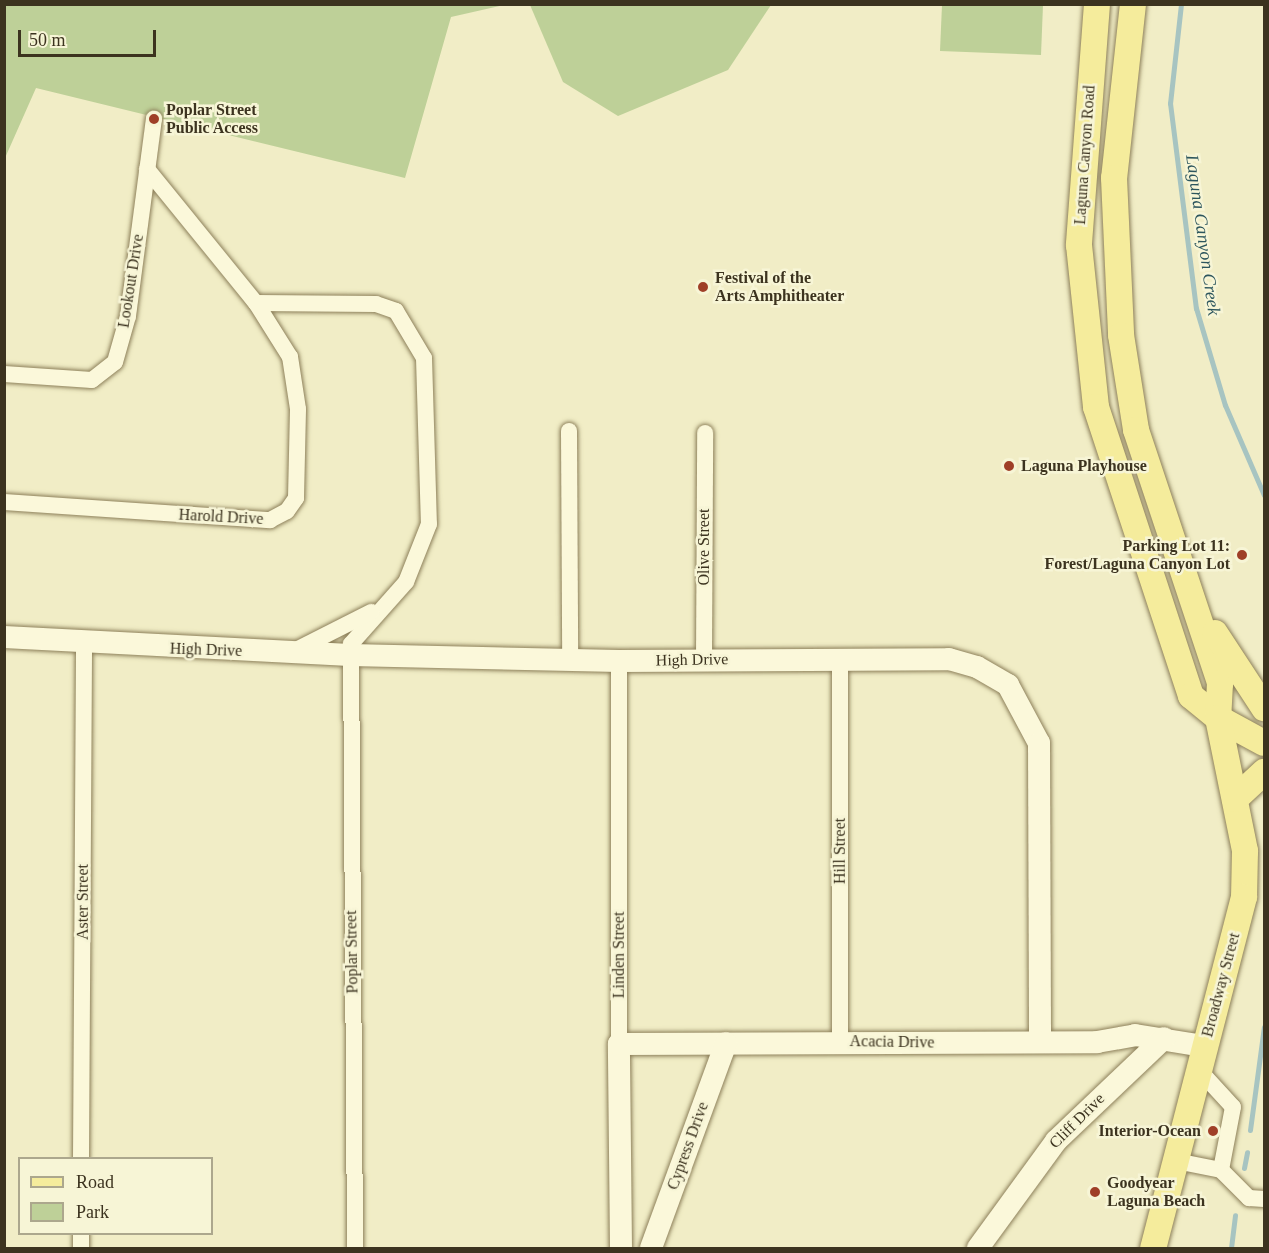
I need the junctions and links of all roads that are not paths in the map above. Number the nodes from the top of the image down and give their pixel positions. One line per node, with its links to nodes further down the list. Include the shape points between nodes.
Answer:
1 (1096, 4): 7 (main road, Laguna Canyon Road, via 1081,172)
2 (1133, 4): 6 (main road, Laguna Canyon Road, via 1114,178)
3 (154, 119): 4 (street, Lookout Drive)
4 (147, 169): 5 (street, Harold Drive); 8 (street, Lookout Drive, via 128,316 115,362 92,380)
5 (256, 303): 11 (street, Harold Drive, via 290,357 298,409 296,498 287,511 270,520); 13 (street, via 376,304 396,311 424,358 429,525 420,558)
6 (1119, 305): 7 (main road); 12 (main road, Laguna Canyon Road, via 1136,430)
7 (1084, 306): 23 (main road, Laguna Canyon Road, via 1096,407 1108,453 1191,696)
8 (4, 374)
9 (569, 431): 18 (street)
10 (705, 433): 19 (street, Olive Street)
11 (4, 502)
12 (1196, 602): 22 (main road); 23 (main road, Laguna Canyon Road, via 1220,683)
13 (385, 604): 16 (street, via 319,642); 17 (street, via 351,644)
14 (4, 637): 15 (street, High Drive)
15 (84, 645): 16 (street, High Drive); 36 (street, Aster Street)
16 (288, 653): 17 (street, High Drive)
17 (350, 655): 18 (street, High Drive); 40 (street, Poplar Street)
18 (570, 660): 21 (street, High Drive)
19 (704, 660): 20 (street, High Drive); 21 (street, High Drive)
20 (840, 660): 29 (street, Hill Street); 30 (street, High Drive, via 949,659 1008,685 1025,710 1039,743 1042,782)
21 (619, 661): 33 (street, Linden Street)
22 (1264, 708)
23 (1218, 718): 24 (main road); 26 (main road, Broadway Street)
24 (1264, 743)
25 (1264, 772): 26 (main road)
26 (1235, 799): 34 (main road, Broadway Street, via 1245,851 1244,897)
27 (1135, 1035): 28 (street, Acacia Drive); 31 (street, Acacia Drive); 35 (street)
28 (1164, 1038): 34 (street); 35 (street, Cliff Drive)
29 (840, 1041): 30 (street, Acacia Drive); 32 (street, Acacia Drive)
30 (1040, 1042): 31 (street, Acacia Drive)
31 (1097, 1042): 35 (street, via 1119,1058)
32 (726, 1043): 33 (street, Acacia Drive); 42 (street, Cypress Drive)
33 (619, 1044): 41 (street, Linden Street)
34 (1202, 1058): 37 (main road, Broadway Street); 38 (street, via 1233,1107)
35 (1126, 1073): 43 (street, Cliff Drive, via 1037,1163)
36 (81, 1157)
37 (1176, 1161): 38 (street); 44 (main road, Broadway Street)
38 (1221, 1170): 39 (street, via 1249,1198)
39 (1264, 1199)
40 (355, 1248)
41 (621, 1248)
42 (651, 1248)
43 (978, 1248)
44 (1153, 1248)

